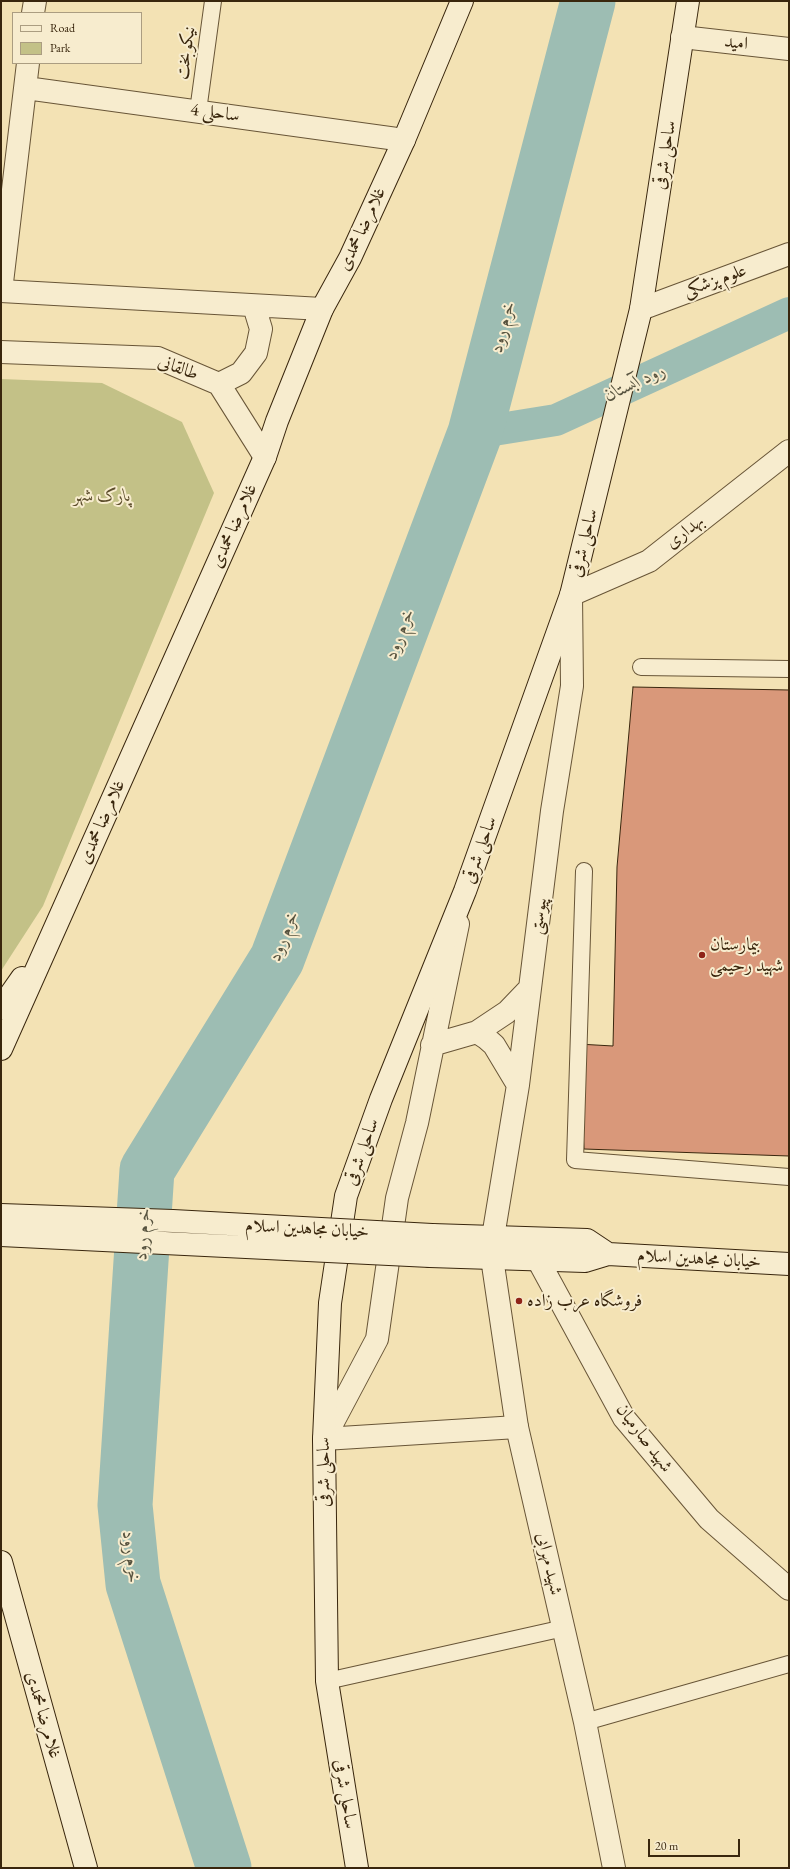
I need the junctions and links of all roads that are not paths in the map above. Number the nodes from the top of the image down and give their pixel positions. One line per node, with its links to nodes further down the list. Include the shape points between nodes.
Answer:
1 (35, 1): 5 (main road)
2 (213, 1): 10 (lane, نیکوبخت)
3 (462, 1): 11 (main road, غلامرضا محمدی)
4 (688, 1): 6 (main road, ساحلی شرقی)
5 (33, 12)
6 (682, 37): 7 (main road, امید); 16 (main road, ساحلی شرقی)
7 (789, 49)
8 (28, 64): 9 (main road)
9 (26, 88): 10 (main road, ساحلی 4); 13 (main road)
10 (198, 111): 11 (main road, ساحلی 4)
11 (404, 140): 15 (main road, غلامرضا محمدی, via 350,258)
12 (789, 254): 16 (main road, علوم پزشکی)
13 (1, 291): 14 (main road)
14 (254, 306): 15 (main road); 18 (main road, via 261,329 256,353 242,373)
15 (322, 309): 20 (main road, غلامرضا محمدی)
16 (641, 309): 21 (main road, ساحلی شرقی)
17 (1, 352): 18 (main road, طالقانی, via 158,358)
18 (219, 384): 20 (main road, طالقانی)
19 (789, 451): 21 (main road, بهداری, via 649,561)
20 (265, 457): 26 (main road, غلامرضا محمدی)
21 (571, 595): 25 (main road, ساحلی شرقی); 27 (main road, پیوستی, via 572,686 552,811)
22 (641, 667): 23 (lane)
23 (789, 669)
24 (584, 871): 33 (lane, via 575,1160)
25 (465, 891): 30 (main road); 42 (main road, ساحلی شرقی, via 381,1099 346,1196 330,1303)
26 (51, 936): 28 (main road); 31 (main road, غلامرضا محمدی)
27 (530, 988): 29 (main road, via 507,1012); 32 (main road, پیوستی)
28 (1, 1008)
29 (477, 1032): 30 (main road); 32 (main road, via 494,1045)
30 (432, 1045): 42 (main road, via 418,1123 397,1198 377,1339)
31 (1, 1049)
32 (518, 1086): 37 (main road, پیوستی)
33 (789, 1177)
34 (1, 1215): 36 (main road, خیابان مجاهدین اسلام, bridge, via 172,1221)
35 (1, 1236): 36 (main road, خیابان مجاهدین اسلام, bridge)
36 (431, 1245): 37 (main road, خیابان مجاهدین اسلام)
37 (493, 1247): 38 (main road, خیابان مجاهدین اسلام, via 587,1240); 39 (main road, خیابان مجاهدین اسلام); 41 (main road, شهید مهرابی)
38 (608, 1254): 39 (main road, خیابان مجاهدین اسلام, via 585,1261); 40 (main road, خیابان مجاهدین اسلام)
39 (536, 1258): 44 (main road, شهید صارمیان, via 624,1418 709,1519)
40 (789, 1264)
41 (517, 1427): 42 (main road); 45 (main road, شهید مهرابی)
42 (324, 1439): 47 (main road, ساحلی شرقی)
43 (1, 1562): 49 (main road, غلامرضا محمدی)
44 (789, 1589)
45 (564, 1628): 47 (lane); 48 (main road, شهید مهرابی)
46 (789, 1664): 48 (lane)
47 (327, 1681): 50 (main road, ساحلی شرقی)
48 (585, 1722): 51 (main road, شهید مهرابی)
49 (86, 1868)
50 (357, 1868)
51 (613, 1868)

